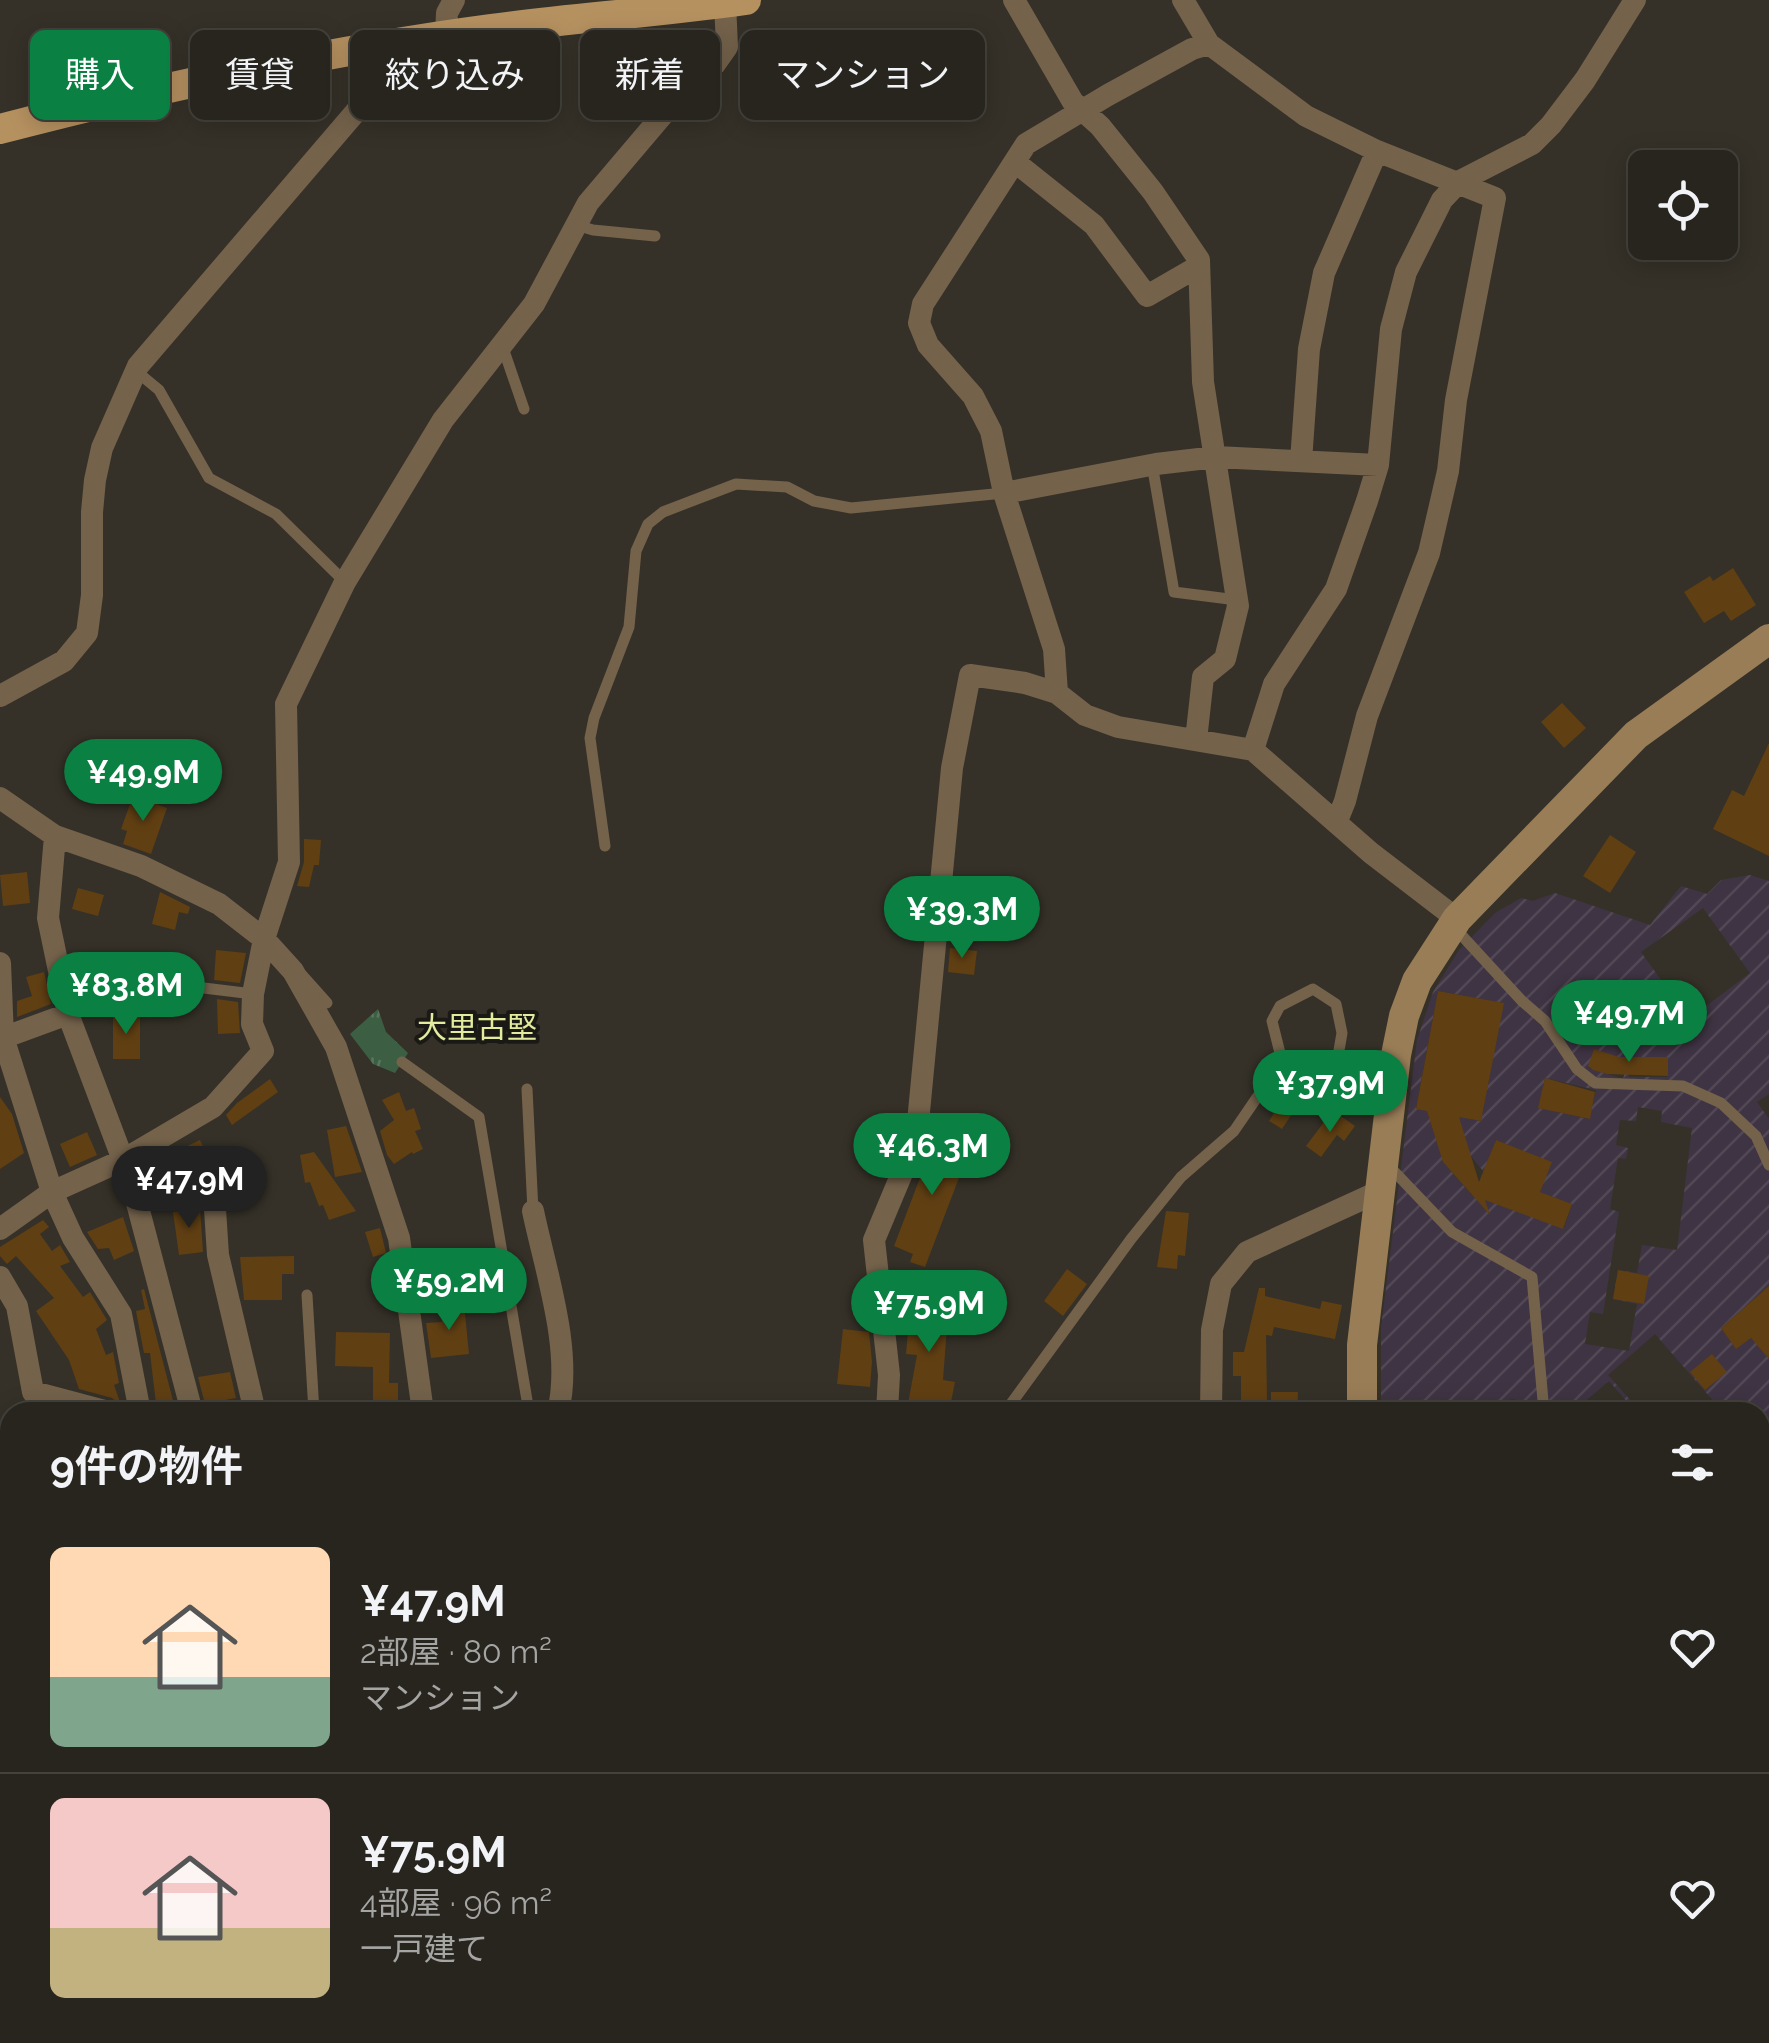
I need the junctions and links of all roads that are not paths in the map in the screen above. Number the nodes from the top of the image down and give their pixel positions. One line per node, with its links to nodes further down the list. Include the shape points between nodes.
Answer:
1 (454, 0): 6 (street)
2 (1014, 0): 10 (street)
3 (1183, 0): 8 (street)
4 (1636, 0): 15 (street, via 1551,125 1532,144)
5 (735, 2): 7 (main road); 16 (street, via 727,48 716,64 672,104)
6 (446, 30)
7 (497, 30)
8 (1209, 44): 10 (street); 13 (street, via 1306,116)
9 (350, 53): 12 (main road, via 175,84)
10 (1085, 111): 14 (street, via 1026,144); 18 (street, via 1153,192)
11 (350, 119): 20 (street)
12 (0, 128)
13 (1377, 151): 15 (street); 23 (street, via 1324,273 1309,348)
14 (1015, 162): 18 (street, via 1094,225 1146,296); 26 (street, via 936,279 919,323 992,431)
15 (1460, 182): 25 (street, via 1442,200 1406,272 1391,330); 35 (street, via 1495,198 1448,471 1429,553 1367,716)
16 (576, 224): 17 (lane); 19 (street, via 534,304)
17 (655, 236)
18 (1199, 266): 22 (street, via 1203,382)
19 (502, 345): 21 (lane); 27 (street, via 443,420)
20 (136, 371): 27 (lane, via 160,390 209,478 276,514); 31 (street, via 102,448 96,480 87,633 64,661)
21 (524, 409)
22 (1216, 457): 23 (street); 24 (street); 28 (street)
23 (1301, 461): 25 (street)
24 (1152, 464): 26 (street); 28 (lane, via 1174,592)
25 (1378, 465): 33 (street, via 1336,589 1274,684)
26 (1004, 492): 30 (street, via 1054,649); 37 (lane, via 851,508 787,487 736,484 648,524 636,550 629,627 590,738)
27 (344, 582): 39 (street, via 286,704 289,862)
28 (1237, 600): 32 (street, via 1225,659 1203,676)
29 (1769, 638): 38 (street, via 1636,735)
30 (1057, 693): 32 (street, via 1118,727); 67 (street, via 970,676 952,768 918,1122 874,1240)
31 (0, 696)
32 (1196, 740): 33 (street)
33 (1253, 750): 35 (street)
34 (0, 798): 36 (street)
35 (1337, 821): 38 (street)
36 (55, 836): 39 (street, via 141,866 219,904); 40 (street, via 48,918)
37 (606, 846)
38 (1455, 922): 51 (lane, via 1595,1083 1682,1086 1721,1102 1756,1136); 52 (street, via 1417,981 1404,1016)
39 (264, 939): 42 (street); 43 (street)
40 (56, 960): 43 (lane, via 163,984); 45 (street)
41 (0, 963): 46 (street)
42 (294, 971): 44 (lane); 64 (street, via 336,1047 399,1238)
43 (253, 994): 50 (street, via 252,1024 263,1050 213,1106)
44 (327, 1003)
45 (68, 1014): 46 (street); 50 (street)
46 (2, 1038): 53 (street)
47 (402, 1062): 65 (lane, via 478,1118)
48 (1344, 1076): 68 (lane, via 1336,1004 1312,989 1280,1006 1272,1021 1282,1061 1268,1086 1234,1131 1181,1177)
49 (527, 1089): 55 (lane)
50 (122, 1160): 53 (street); 54 (street)
51 (1769, 1165)
52 (1382, 1176): 69 (street, via 1247,1252 1221,1284 1212,1330); 70 (street); 71 (lane, via 1452,1232 1532,1277)
53 (52, 1192): 56 (street); 60 (street, via 72,1238 121,1314)
54 (138, 1203): 61 (street); 62 (street, via 206,1180)
55 (533, 1211): 66 (street, via 560,1343)
56 (0, 1229)
57 (0, 1277): 59 (street, via 16,1306)
58 (307, 1294): 63 (lane)
59 (30, 1402)
60 (138, 1402)
61 (189, 1402)
62 (253, 1402)
63 (313, 1402)
64 (422, 1402)
65 (527, 1402)
66 (560, 1402)
67 (888, 1402)
68 (1012, 1402)
69 (1211, 1402)
70 (1362, 1402)
71 (1543, 1402)

